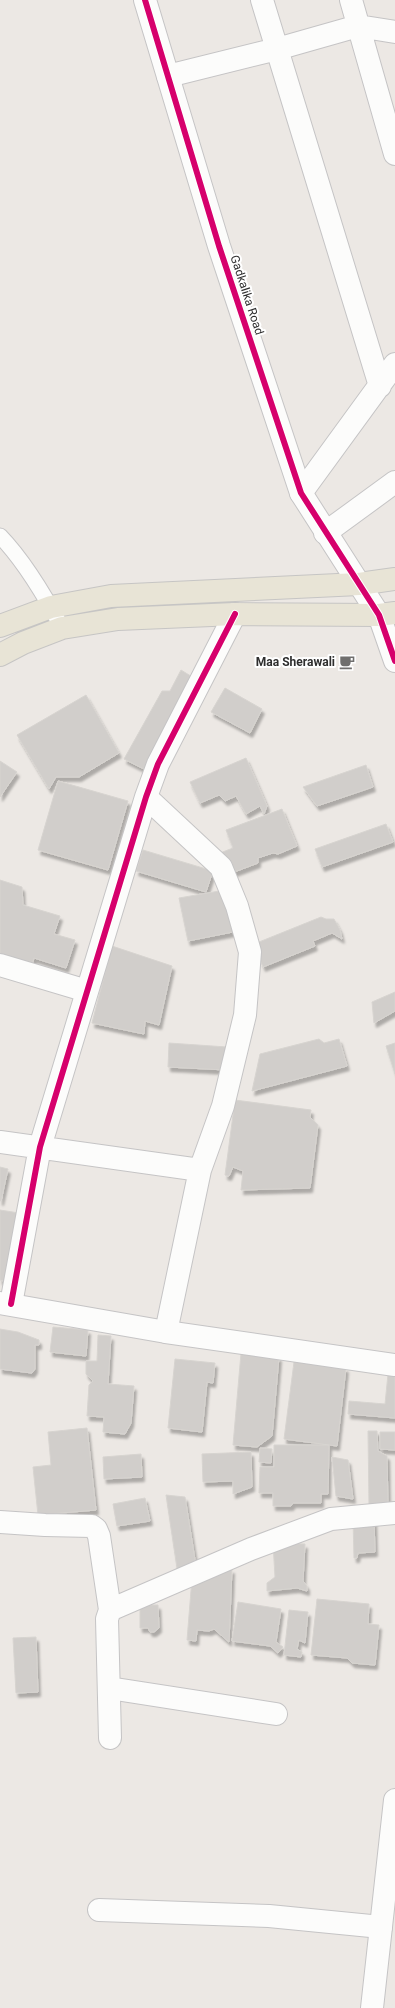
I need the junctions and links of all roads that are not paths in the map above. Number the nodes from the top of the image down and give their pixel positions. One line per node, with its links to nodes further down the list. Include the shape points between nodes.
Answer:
1 (144, 0): 7 (street, Gadkalika Road)
2 (262, 0): 6 (street)
3 (351, 0): 4 (street)
4 (358, 26): 5 (street); 6 (street); 8 (street)
5 (395, 32)
6 (277, 49): 7 (street); 10 (street)
7 (168, 76): 12 (street, Gadkalika Road, via 220,246)
8 (395, 154)
9 (395, 364): 10 (street)
10 (380, 386): 12 (street)
11 (395, 482): 13 (street)
12 (301, 493): 13 (street, Gadkalika Road)
13 (325, 533): 16 (street, Gadkalika Road)
14 (0, 536): 17 (lane, via 9,545)
15 (395, 578): 16 (main road)
16 (359, 584): 17 (main road, via 111,596); 19 (street, Gadkalika Road)
17 (51, 607): 20 (main road); 21 (lane)
18 (236, 614): 19 (main road); 21 (main road, via 118,620); 24 (street, via 158,764)
19 (387, 614): 23 (street, Gadkalika Road)
20 (0, 626)
21 (62, 628): 22 (main road)
22 (0, 655)
23 (395, 661)
24 (146, 796): 26 (street); 29 (street, via 221,867 237,906 250,952 245,1015 223,1106)
25 (0, 965): 26 (street)
26 (87, 991): 28 (street)
27 (0, 1142): 28 (street)
28 (40, 1147): 29 (street); 30 (street)
29 (200, 1170): 31 (street)
30 (5, 1304): 31 (street)
31 (166, 1332): 32 (street)
32 (395, 1365)
33 (395, 1513): 35 (street, via 332,1519 251,1549)
34 (0, 1522): 35 (street, via 92,1526 96,1529)
35 (110, 1610): 36 (street, via 107,1619)
36 (109, 1688): 37 (street); 38 (street)
37 (276, 1714)
38 (110, 1738)
39 (395, 1800): 41 (street)
40 (99, 1910): 41 (street, via 269,1916)
41 (381, 1927): 42 (street)
42 (372, 2008)

